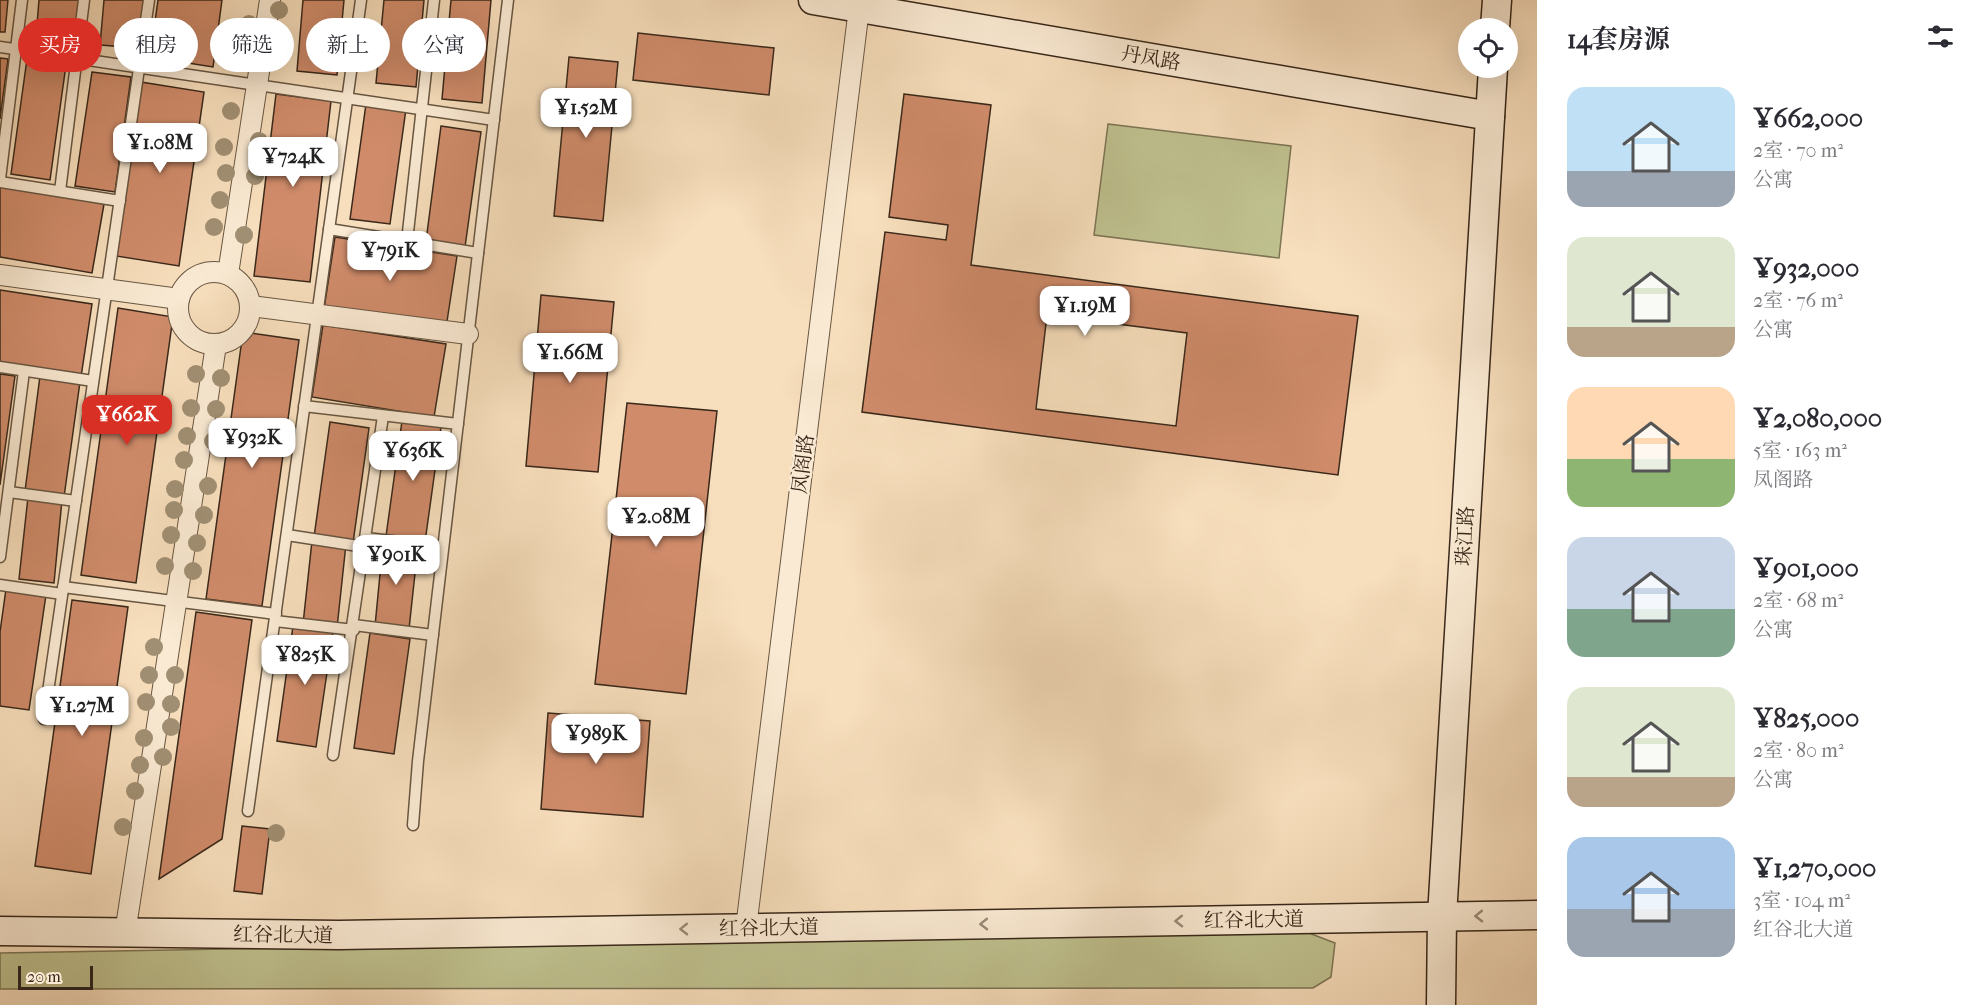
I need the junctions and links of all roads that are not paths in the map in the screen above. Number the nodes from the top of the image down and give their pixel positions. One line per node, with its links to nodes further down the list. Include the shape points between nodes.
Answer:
1 (22, 0): 15 (lane)
2 (84, 0): 11 (lane)
3 (149, 0): 12 (lane)
4 (270, 0): 20 (street)
5 (361, 0): 21 (lane)
6 (434, 0): 22 (lane)
7 (508, 0): 24 (lane)
8 (813, 0): 10 (main road, 丹凤路)
9 (1497, 0): 13 (main road)
10 (860, 4): 23 (main road, 丹凤路); 63 (street, 凤阁路)
11 (82, 18)
12 (146, 18)
13 (1496, 18)
14 (0, 47): 15 (lane)
15 (16, 50): 25 (lane)
16 (74, 72): 26 (lane)
17 (138, 72): 27 (lane)
18 (165, 72): 20 (lane)
19 (1492, 78): 23 (main road, 珠江路)
20 (256, 86): 21 (lane); 31 (street)
21 (347, 99): 22 (lane); 28 (lane)
22 (422, 110): 24 (lane); 29 (lane)
23 (1490, 116): 62 (main road, 珠江路)
24 (494, 120): 30 (lane)
25 (0, 180): 26 (lane)
26 (60, 191): 27 (lane)
27 (120, 201): 33 (lane)
28 (329, 229): 29 (lane); 36 (lane)
29 (407, 241): 30 (lane)
30 (478, 253): 37 (lane)
31 (228, 274): 34 (street, via 207,272 197,276 182,290); 35 (street, via 244,287)
32 (0, 275): 33 (street)
33 (107, 288): 34 (street); 41 (lane)
34 (179, 299): 38 (street, via 177,310 185,330 203,343)
35 (251, 306): 36 (street); 38 (street, via 241,333)
36 (317, 315): 37 (street); 42 (lane)
37 (468, 334): 44 (lane)
38 (216, 345): 53 (street)
39 (0, 367): 40 (lane)
40 (24, 371): 41 (lane); 45 (lane)
41 (93, 381): 46 (lane)
42 (304, 406): 43 (lane); 47 (lane)
43 (383, 416): 44 (lane); 48 (lane)
44 (458, 424): 49 (lane)
45 (6, 492): 46 (lane); 50 (lane)
46 (76, 501): 52 (lane)
47 (287, 535): 48 (lane); 54 (lane)
48 (366, 542): 49 (lane); 55 (lane)
49 (443, 547): 56 (lane)
50 (0, 557)
51 (0, 585): 52 (lane)
52 (62, 590): 53 (lane); 57 (lane)
53 (176, 601): 54 (lane); 65 (street)
54 (275, 618): 55 (lane); 59 (lane)
55 (354, 628): 56 (lane); 58 (lane)
56 (433, 635): 60 (lane)
57 (44, 720)
58 (333, 755)
59 (248, 811)
60 (412, 825)
61 (1537, 915): 62 (main road, 红谷北大道, one-way to 62)
62 (1442, 916): 63 (main road, 红谷北大道, one-way to 63); 66 (main road, 珠江路)
63 (746, 928): 65 (main road, 红谷北大道, one-way to 65, via 339,935)
64 (0, 931): 65 (main road, 红谷北大道)
65 (125, 933)
66 (1441, 1005)

